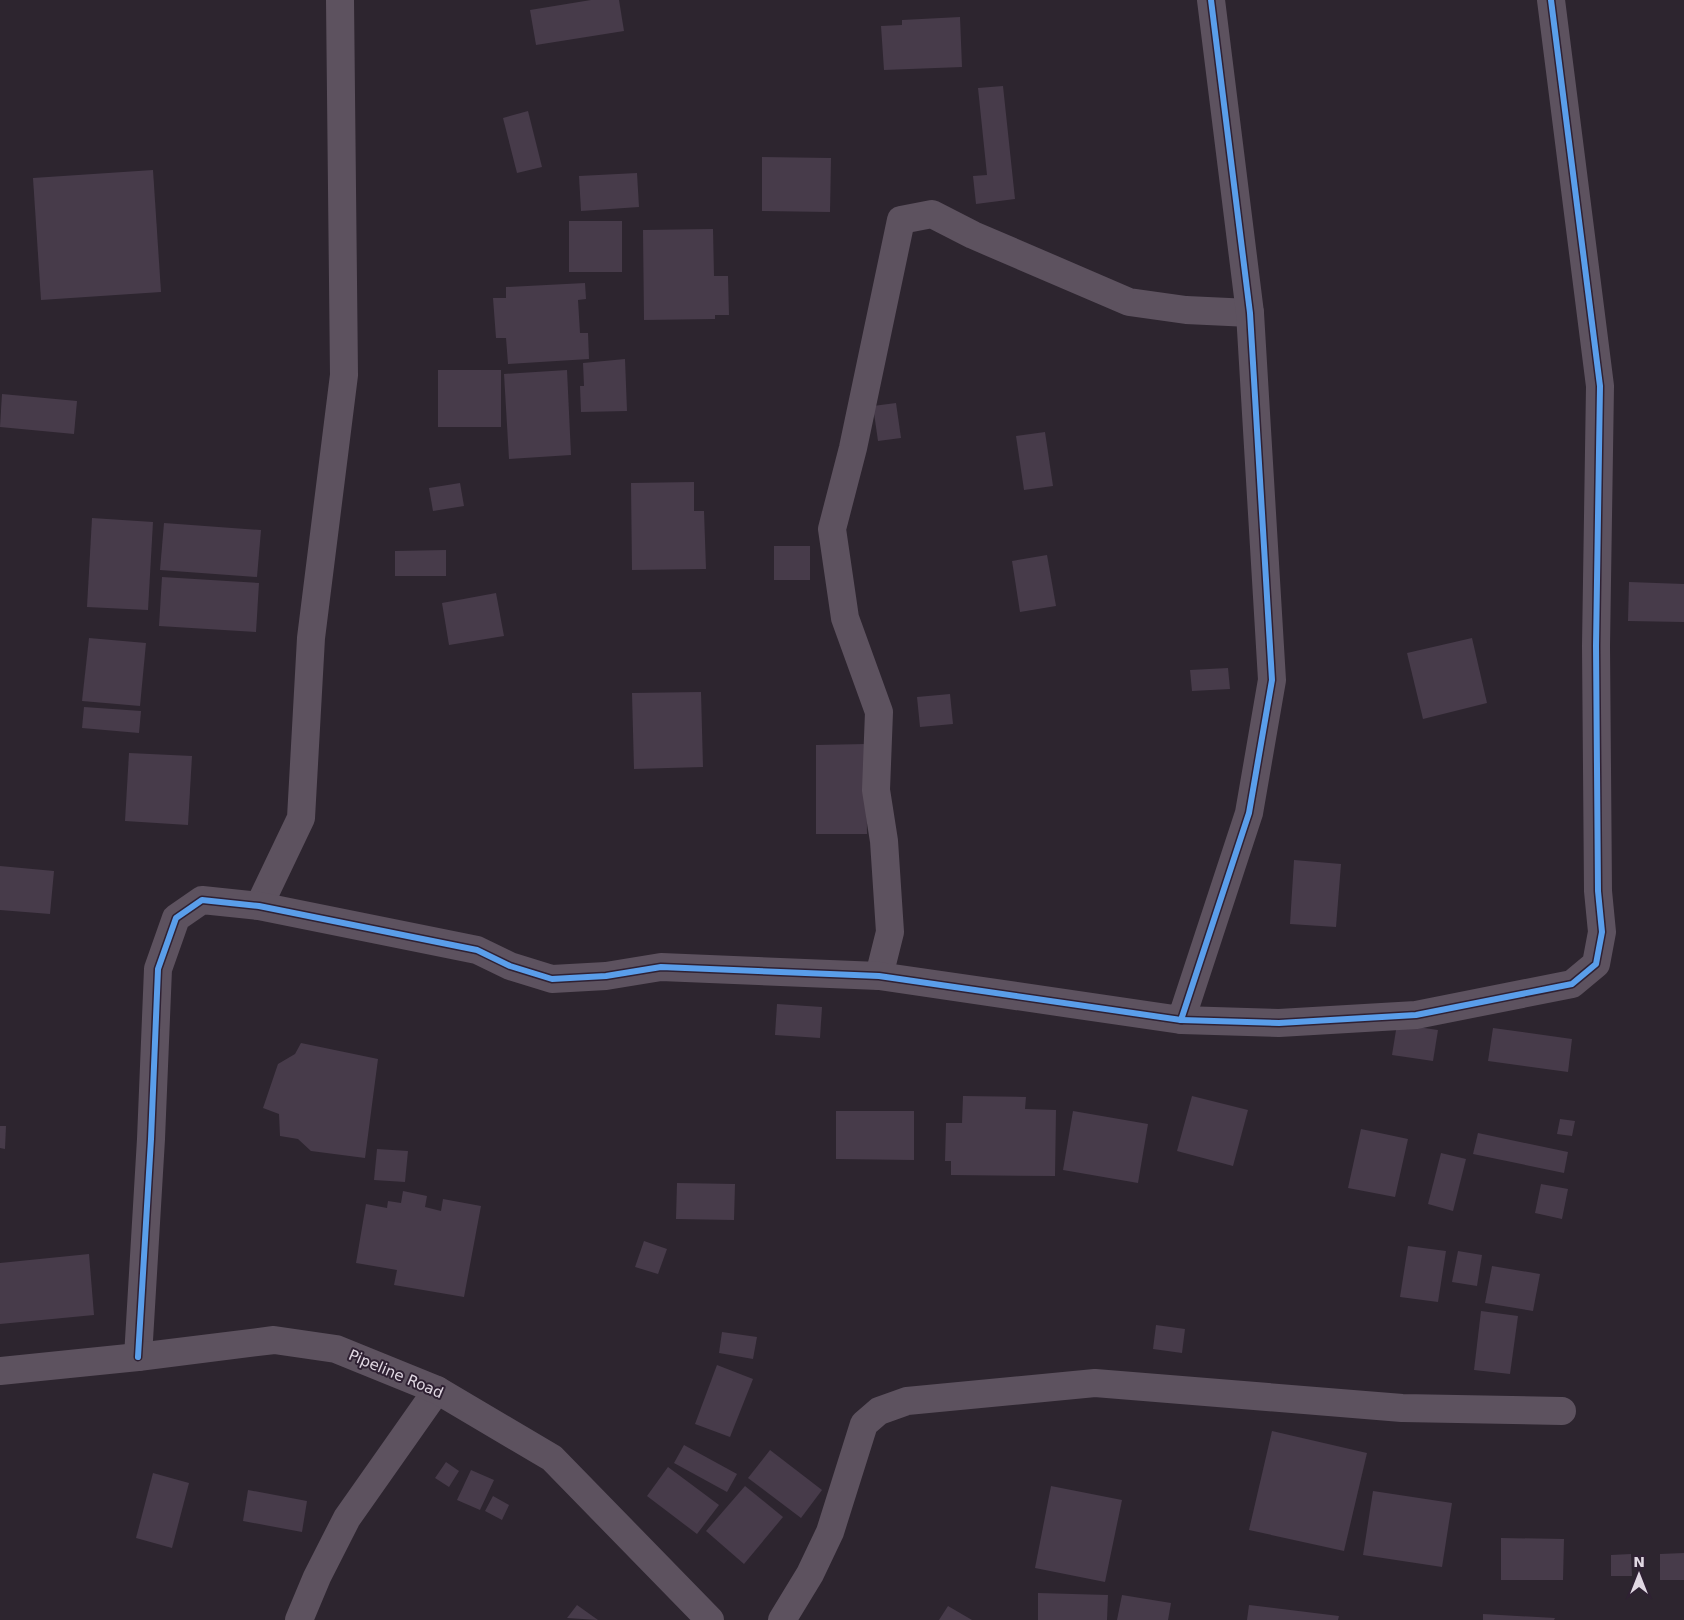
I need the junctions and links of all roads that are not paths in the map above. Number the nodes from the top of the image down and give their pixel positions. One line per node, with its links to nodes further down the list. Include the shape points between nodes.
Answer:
1 (340, 0): 5 (street, via 344,375 311,638 301,818)
2 (1211, 0): 4 (street)
3 (1551, 0): 7 (street, via 1600,386 1596,646 1598,891 1602,932 1596,964 1572,984 1416,1015 1279,1023)
4 (1250, 313): 6 (street, via 1186,310 1129,302 972,235 932,214 901,220 853,448 832,529 845,618 879,712 876,790 884,841 890,932); 7 (street, via 1272,680 1249,813)
5 (259, 906): 6 (street, via 477,950 510,966 552,979 606,976 661,967); 8 (street, via 202,900 176,918 158,970)
6 (880, 976): 7 (street)
7 (1180, 1020)
8 (138, 1357): 9 (street, Pipeline Road); 10 (street, Pipeline Road, via 274,1340 336,1349)
9 (0, 1371)
10 (438, 1390): 12 (street, via 348,1518); 13 (street, Pipeline Road, via 552,1458)
11 (1562, 1411): 14 (street, via 1402,1408 1096,1383 907,1401 880,1411 864,1424 830,1532 810,1574)
12 (299, 1620)
13 (710, 1620)
14 (782, 1620)

